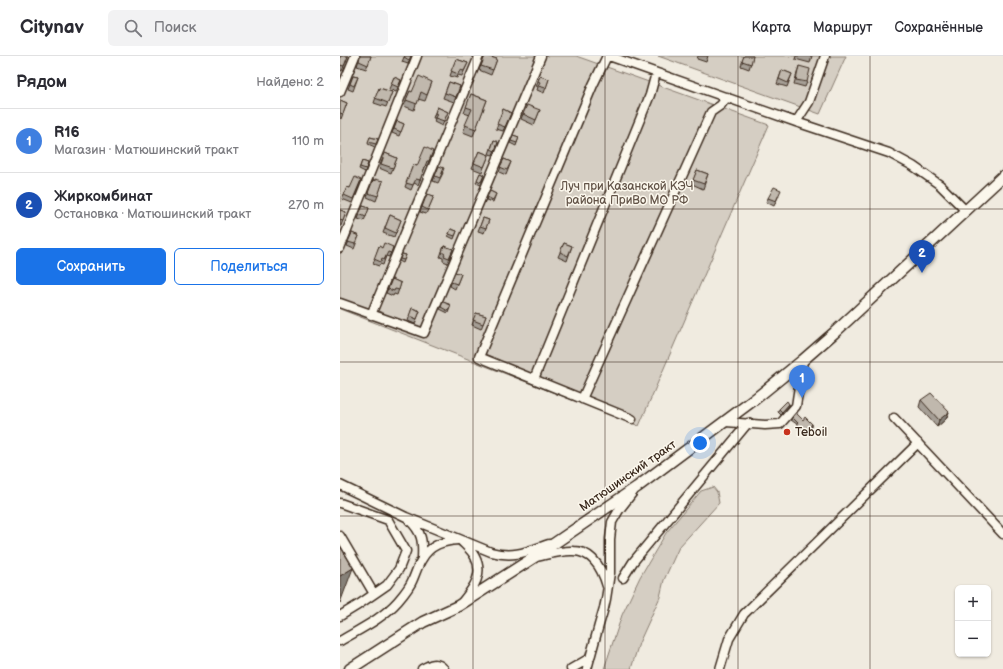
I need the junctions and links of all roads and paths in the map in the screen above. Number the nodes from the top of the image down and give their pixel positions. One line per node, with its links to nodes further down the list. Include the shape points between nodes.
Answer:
1 (355, 56): 8 (street)
2 (417, 56): 13 (street)
3 (479, 56): 15 (street)
4 (541, 56): 15 (street, via 424,333)
5 (608, 56): 7 (street); 17 (street, via 593,84 479,357)
6 (825, 56): 10 (street, via 809,102)
7 (656, 73): 9 (street); 17 (street, via 650,95)
8 (340, 92)
9 (727, 98): 10 (street); 18 (street, via 711,112)
10 (796, 122): 12 (street, via 889,153 940,185)
11 (1003, 176): 12 (main road, Матюшинский тракт)
12 (966, 210): 16 (main road, Матюшинский тракт)
13 (340, 248)
14 (340, 303): 15 (street)
15 (371, 315)
16 (803, 360): 21 (main road, Матюшинский тракт); 22 (street, via 796,406 780,424)
17 (534, 379): 18 (street)
18 (582, 399): 20 (street)
19 (894, 418): 23 (street)
20 (632, 419)
21 (726, 422): 22 (street); 25 (main road, Матюшинский тракт)
22 (748, 423): 34 (street, via 633,562)
23 (918, 443): 28 (street); 46 (street, via 744,614 729,639)
24 (340, 486): 27 (street)
25 (637, 487): 31 (main road, Матюшинский тракт); 35 (street, via 612,522)
26 (340, 503): 36 (street, via 388,520 406,551 400,569 387,585)
27 (406, 517): 30 (street); 33 (street, via 415,525 420,535)
28 (1003, 534)
29 (340, 536): 36 (street)
30 (461, 539): 31 (street, via 490,552 506,555 522,553); 33 (street, via 433,546); 37 (street, via 474,556 478,572 473,588)
31 (557, 542): 32 (main road, Матюшинский тракт)
32 (533, 558): 35 (street, via 574,550 583,553 598,565); 37 (main road, Матюшинский тракт)
33 (422, 559): 39 (street, via 413,580 397,602 377,619)
34 (623, 578)
35 (608, 587): 40 (street)
36 (374, 594): 38 (street)
37 (458, 606): 41 (main road, Матюшинский тракт, via 423,622)
38 (340, 616)
39 (340, 641)
40 (590, 658): 44 (street); 45 (street)
41 (350, 669)
42 (422, 669): 43 (street, via 433,664)
43 (444, 669)
44 (571, 669)
45 (587, 669)
46 (720, 669)

